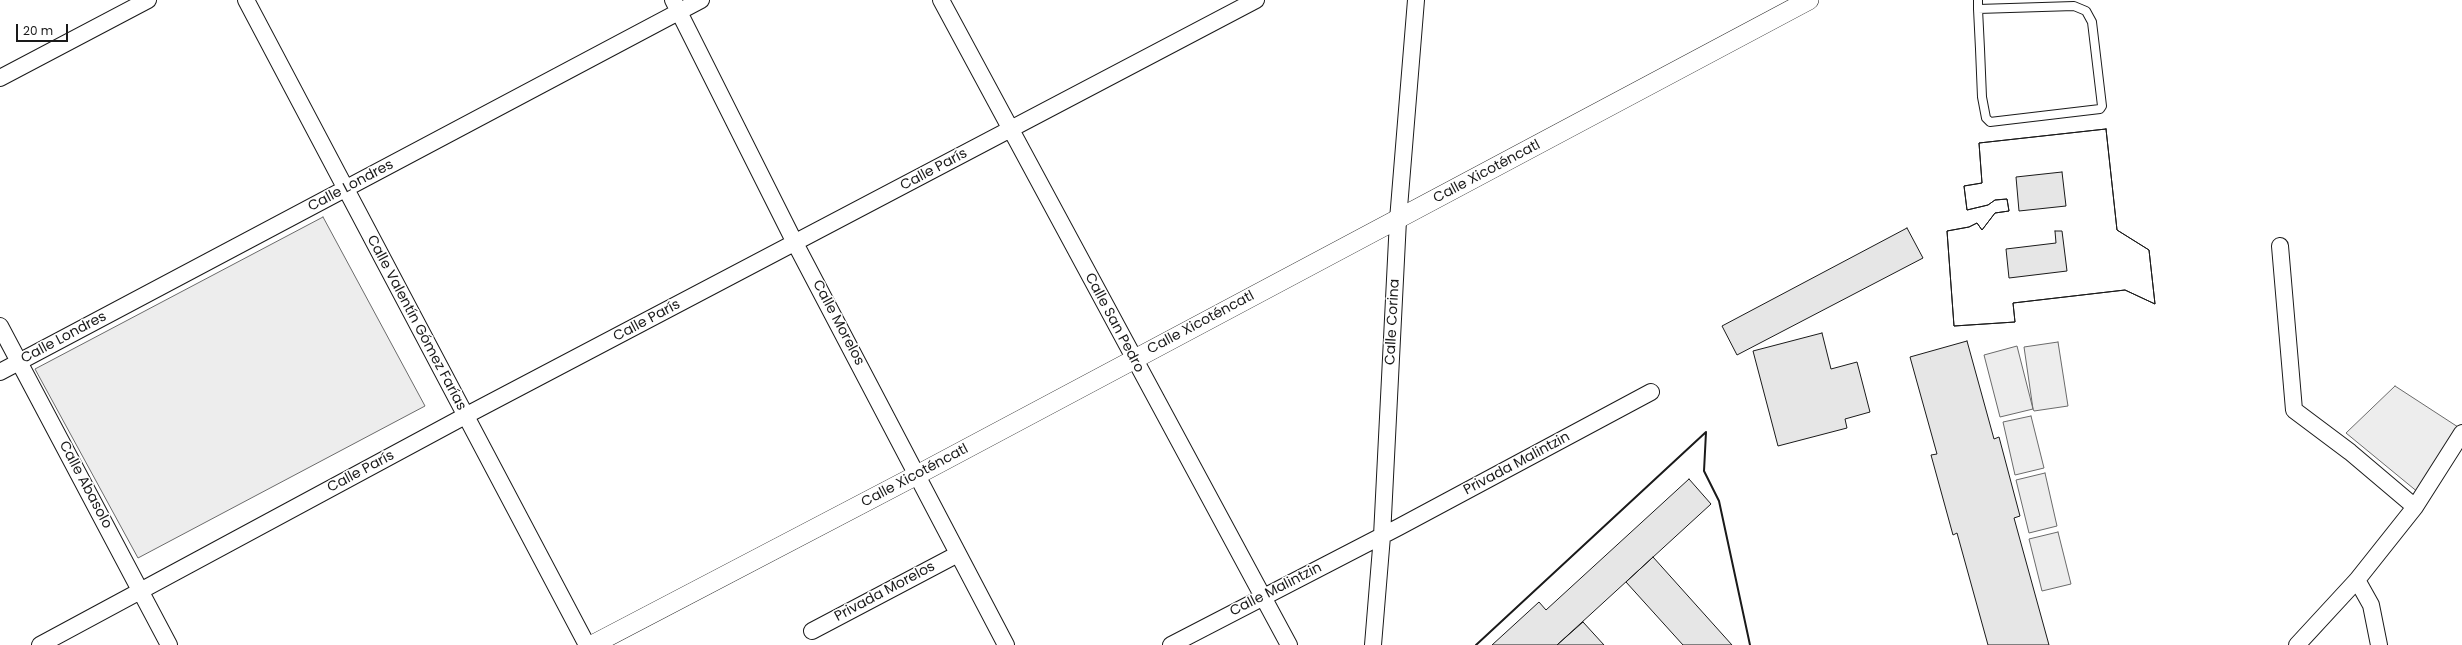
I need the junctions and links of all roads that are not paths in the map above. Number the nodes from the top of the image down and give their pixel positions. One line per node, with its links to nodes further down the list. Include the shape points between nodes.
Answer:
1 (148, 0): 11 (street)
2 (246, 0): 13 (street, Calle Valentín Gómez Farías)
3 (701, 0): 9 (street, Calle Londres)
4 (941, 0): 12 (street, Calle San Pedro)
5 (1256, 0): 12 (street, Calle París)
6 (1416, 0): 14 (street, Calle Corina)
7 (1809, 0): 14 (street, Calle Xicoténcatl)
8 (1978, 0): 10 (lane)
9 (676, 6): 13 (street, Calle Londres); 15 (street, Calle Morelos)
10 (1978, 9): 10 (lane, via 1982,97 1986,118 1990,122 2100,110 2102,106 2092,22 2086,11 2074,6)
11 (0, 78)
12 (1011, 128): 15 (street, Calle París); 18 (street, Calle San Pedro)
13 (345, 189): 19 (street, Calle Londres); 22 (street, Calle Valentín Gómez Farías)
14 (1398, 220): 18 (street, Calle Xicoténcatl); 26 (street, Calle Corina)
15 (795, 243): 22 (street, Calle París); 24 (street, Calle Morelos)
16 (2280, 246): 25 (street, via 2294,410)
17 (0, 326): 19 (street, Calle Abasolo)
18 (1134, 359): 24 (street, Calle Xicoténcatl); 30 (street, Calle San Pedro)
19 (19, 362): 20 (street, Calle Londres); 29 (street, Calle Abasolo)
20 (0, 372)
21 (1651, 392): 26 (street, Privada Malintzin)
22 (465, 416): 29 (street, Calle París); 34 (street, Calle Valentín Gómez Farías)
23 (2462, 433): 25 (street)
24 (918, 475): 27 (street, Calle Morelos); 35 (street, Calle Xicoténcatl)
25 (2415, 506): 28 (street)
26 (1382, 536): 30 (street, Calle Malintzin); 39 (street, Calle Corina)
27 (958, 554): 31 (street, Privada Morelos); 36 (street, Calle Morelos)
28 (2357, 580): 40 (street); 41 (street, via 2371,605)
29 (141, 592): 32 (street, Calle París); 33 (street, Calle Abasolo)
30 (1263, 597): 37 (street, Calle Malintzin); 38 (street, Calle San Pedro)
31 (812, 631)
32 (40, 645)
33 (170, 645)
34 (587, 645)
35 (592, 645)
36 (1006, 645)
37 (1171, 645)
38 (1288, 645)
39 (1373, 645)
40 (2297, 645)
41 (2379, 645)

